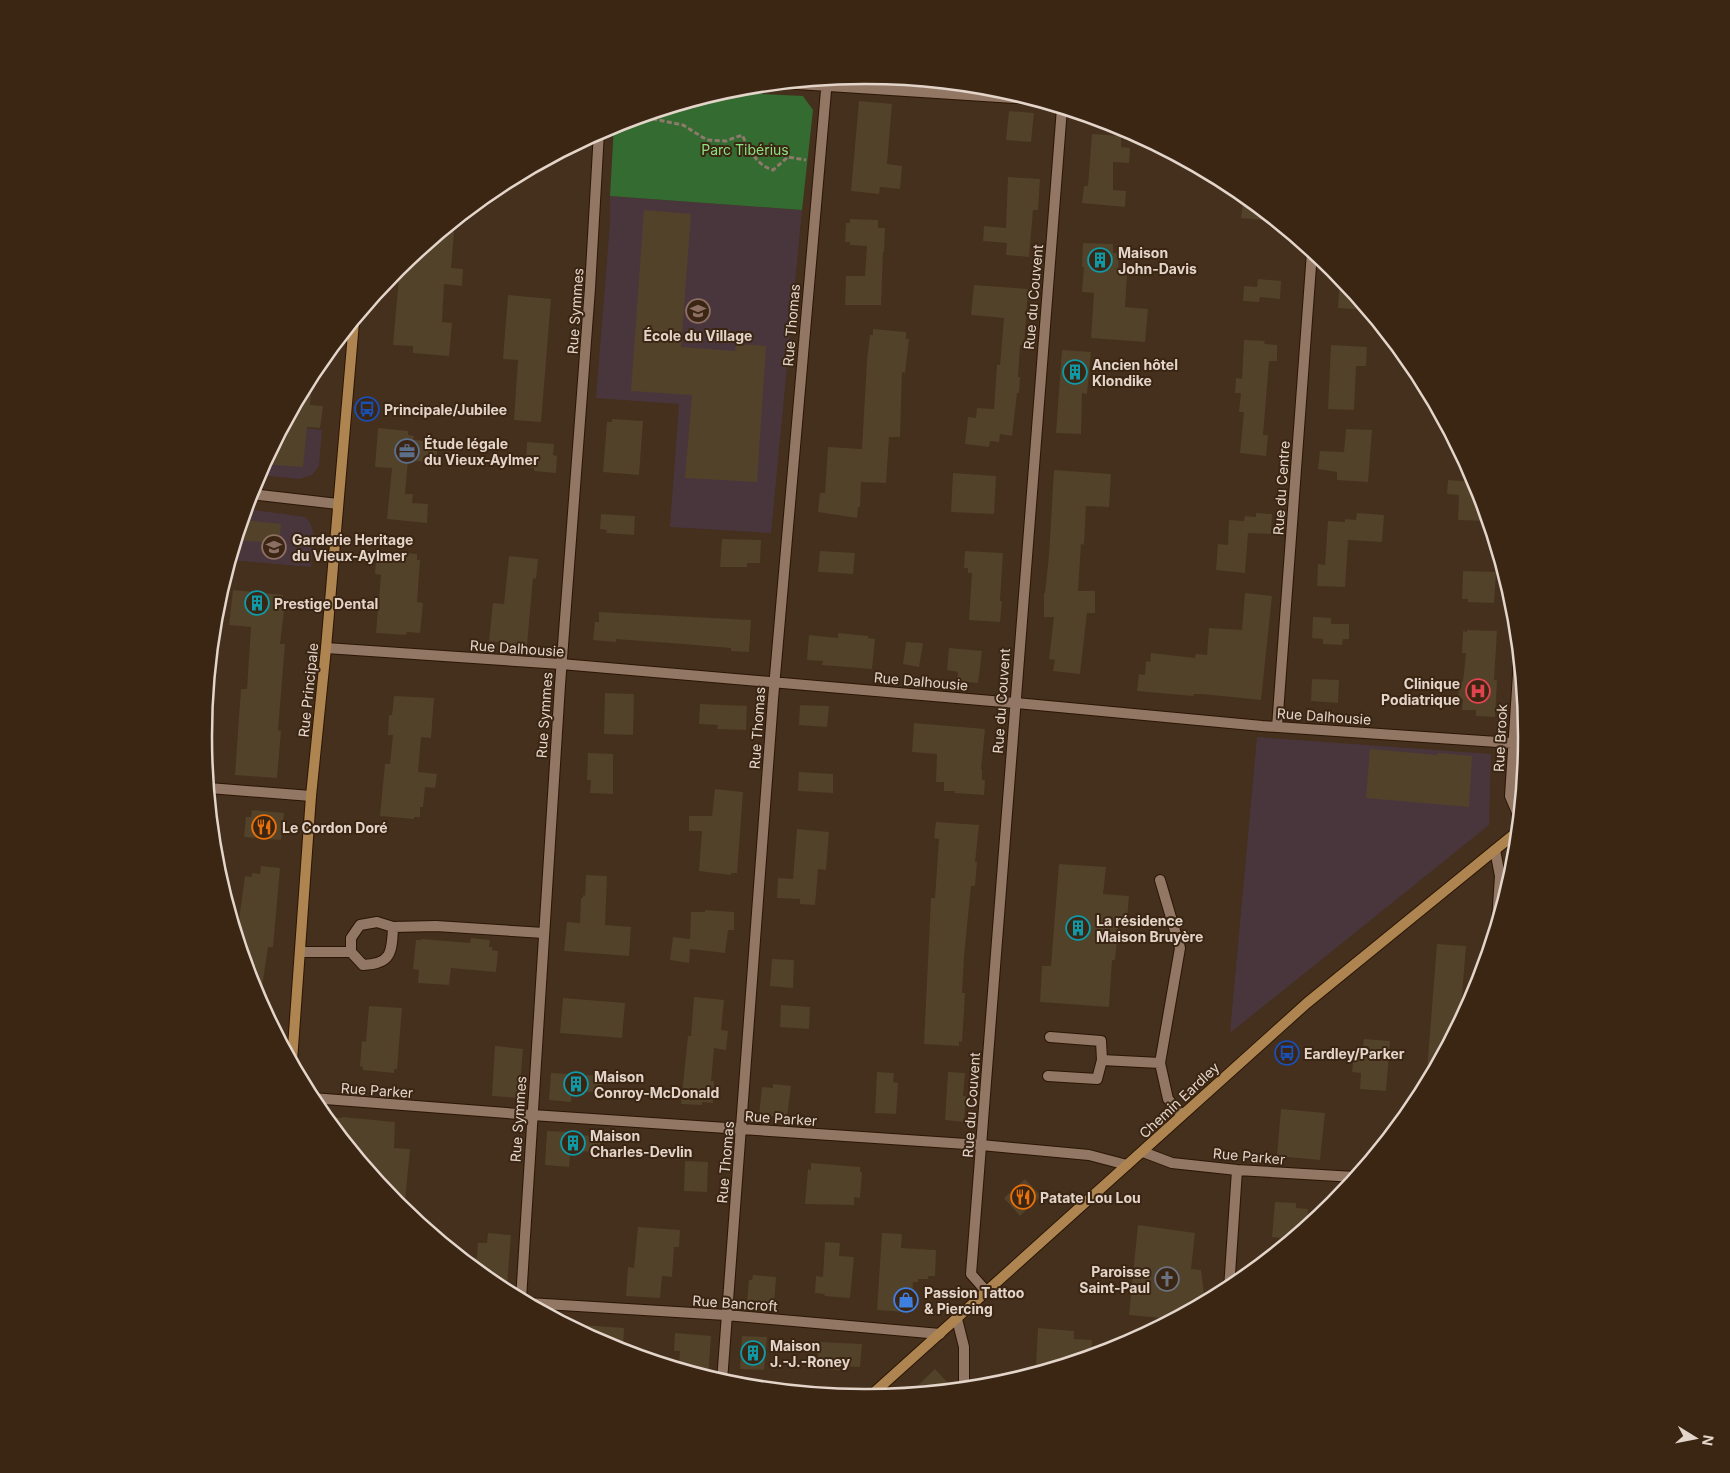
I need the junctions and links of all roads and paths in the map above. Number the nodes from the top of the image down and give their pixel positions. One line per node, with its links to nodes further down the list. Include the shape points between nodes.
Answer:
1 (846, 84): 3 (street)
2 (827, 85): 7 (street, Rue Thomas)
3 (991, 96)
4 (1062, 114): 16 (street, Rue du Couvent)
5 (653, 119): 7 (path, via 683,124 708,140 726,141 742,135 763,167 773,170 788,157)
6 (599, 141): 13 (street, Rue Symmes)
7 (820, 162): 14 (street, Rue Thomas)
8 (1311, 261): 17 (street, Rue du Centre)
9 (353, 331): 11 (main road, Rue Principale)
10 (259, 495): 11 (street)
11 (338, 504): 12 (main road, Rue Principale)
12 (326, 648): 13 (street, Rue Dalhousie); 20 (main road, Rue Principale)
13 (561, 664): 14 (street, Rue Dalhousie); 27 (street, Rue Symmes)
14 (774, 682): 16 (street, Rue Dalhousie); 38 (street, Rue Thomas)
15 (1516, 695): 18 (street, Rue Brook)
16 (1015, 703): 17 (street, Rue Dalhousie); 39 (street, Rue du Couvent)
17 (1277, 727): 18 (street, Rue Dalhousie)
18 (1512, 743): 21 (street, Rue Brook, via 1510,796)
19 (215, 788): 20 (street)
20 (311, 796): 28 (main road, Rue Principale)
21 (1514, 804)
22 (1509, 838): 23 (main road, Chemin Eardley)
23 (1495, 850): 25 (street, via 1500,876); 37 (main road, Chemin Eardley, via 1307,1004)
24 (1160, 880): 33 (street, via 1180,948)
25 (1499, 891)
26 (393, 927): 27 (street, via 436,926); 29 (street, via 377,922 360,925 351,938); 29 (street, via 388,956 378,964 363,965)
27 (544, 933): 36 (street, Rue Symmes)
28 (300, 952): 29 (street); 31 (main road, Rue Principale)
29 (351, 952)
30 (1050, 1036): 32 (street, via 1101,1041)
31 (293, 1049)
32 (1102, 1060): 33 (street); 34 (street, via 1097,1079)
33 (1160, 1064): 37 (street, via 1168,1099)
34 (1048, 1076)
35 (322, 1099): 36 (street, Rue Parker)
36 (532, 1115): 38 (street, Rue Parker); 45 (street, Rue Symmes)
37 (1182, 1116): 40 (main road, Chemin Eardley)
38 (741, 1129): 39 (street, Rue Parker); 48 (street, Rue Thomas)
39 (982, 1145): 41 (street, Rue Parker, via 1089,1155); 46 (street, Rue du Couvent, via 971,1274)
40 (1143, 1152): 41 (main road, Chemin Eardley); 42 (street, Rue Parker, via 1172,1163)
41 (1127, 1165): 46 (main road, Chemin Eardley)
42 (1237, 1170): 43 (street, Rue Parker); 44 (street)
43 (1347, 1177)
44 (1230, 1278)
45 (521, 1291)
46 (986, 1291): 49 (main road, Chemin Eardley)
47 (542, 1304): 48 (street, Rue Bancroft)
48 (726, 1315): 50 (street, Rue Bancroft); 51 (street, Rue Thomas)
49 (957, 1319): 50 (main road, Chemin Eardley); 52 (street, via 964,1347)
50 (940, 1334): 53 (main road, Chemin Eardley)
51 (722, 1373)
52 (964, 1382)
53 (878, 1389)

